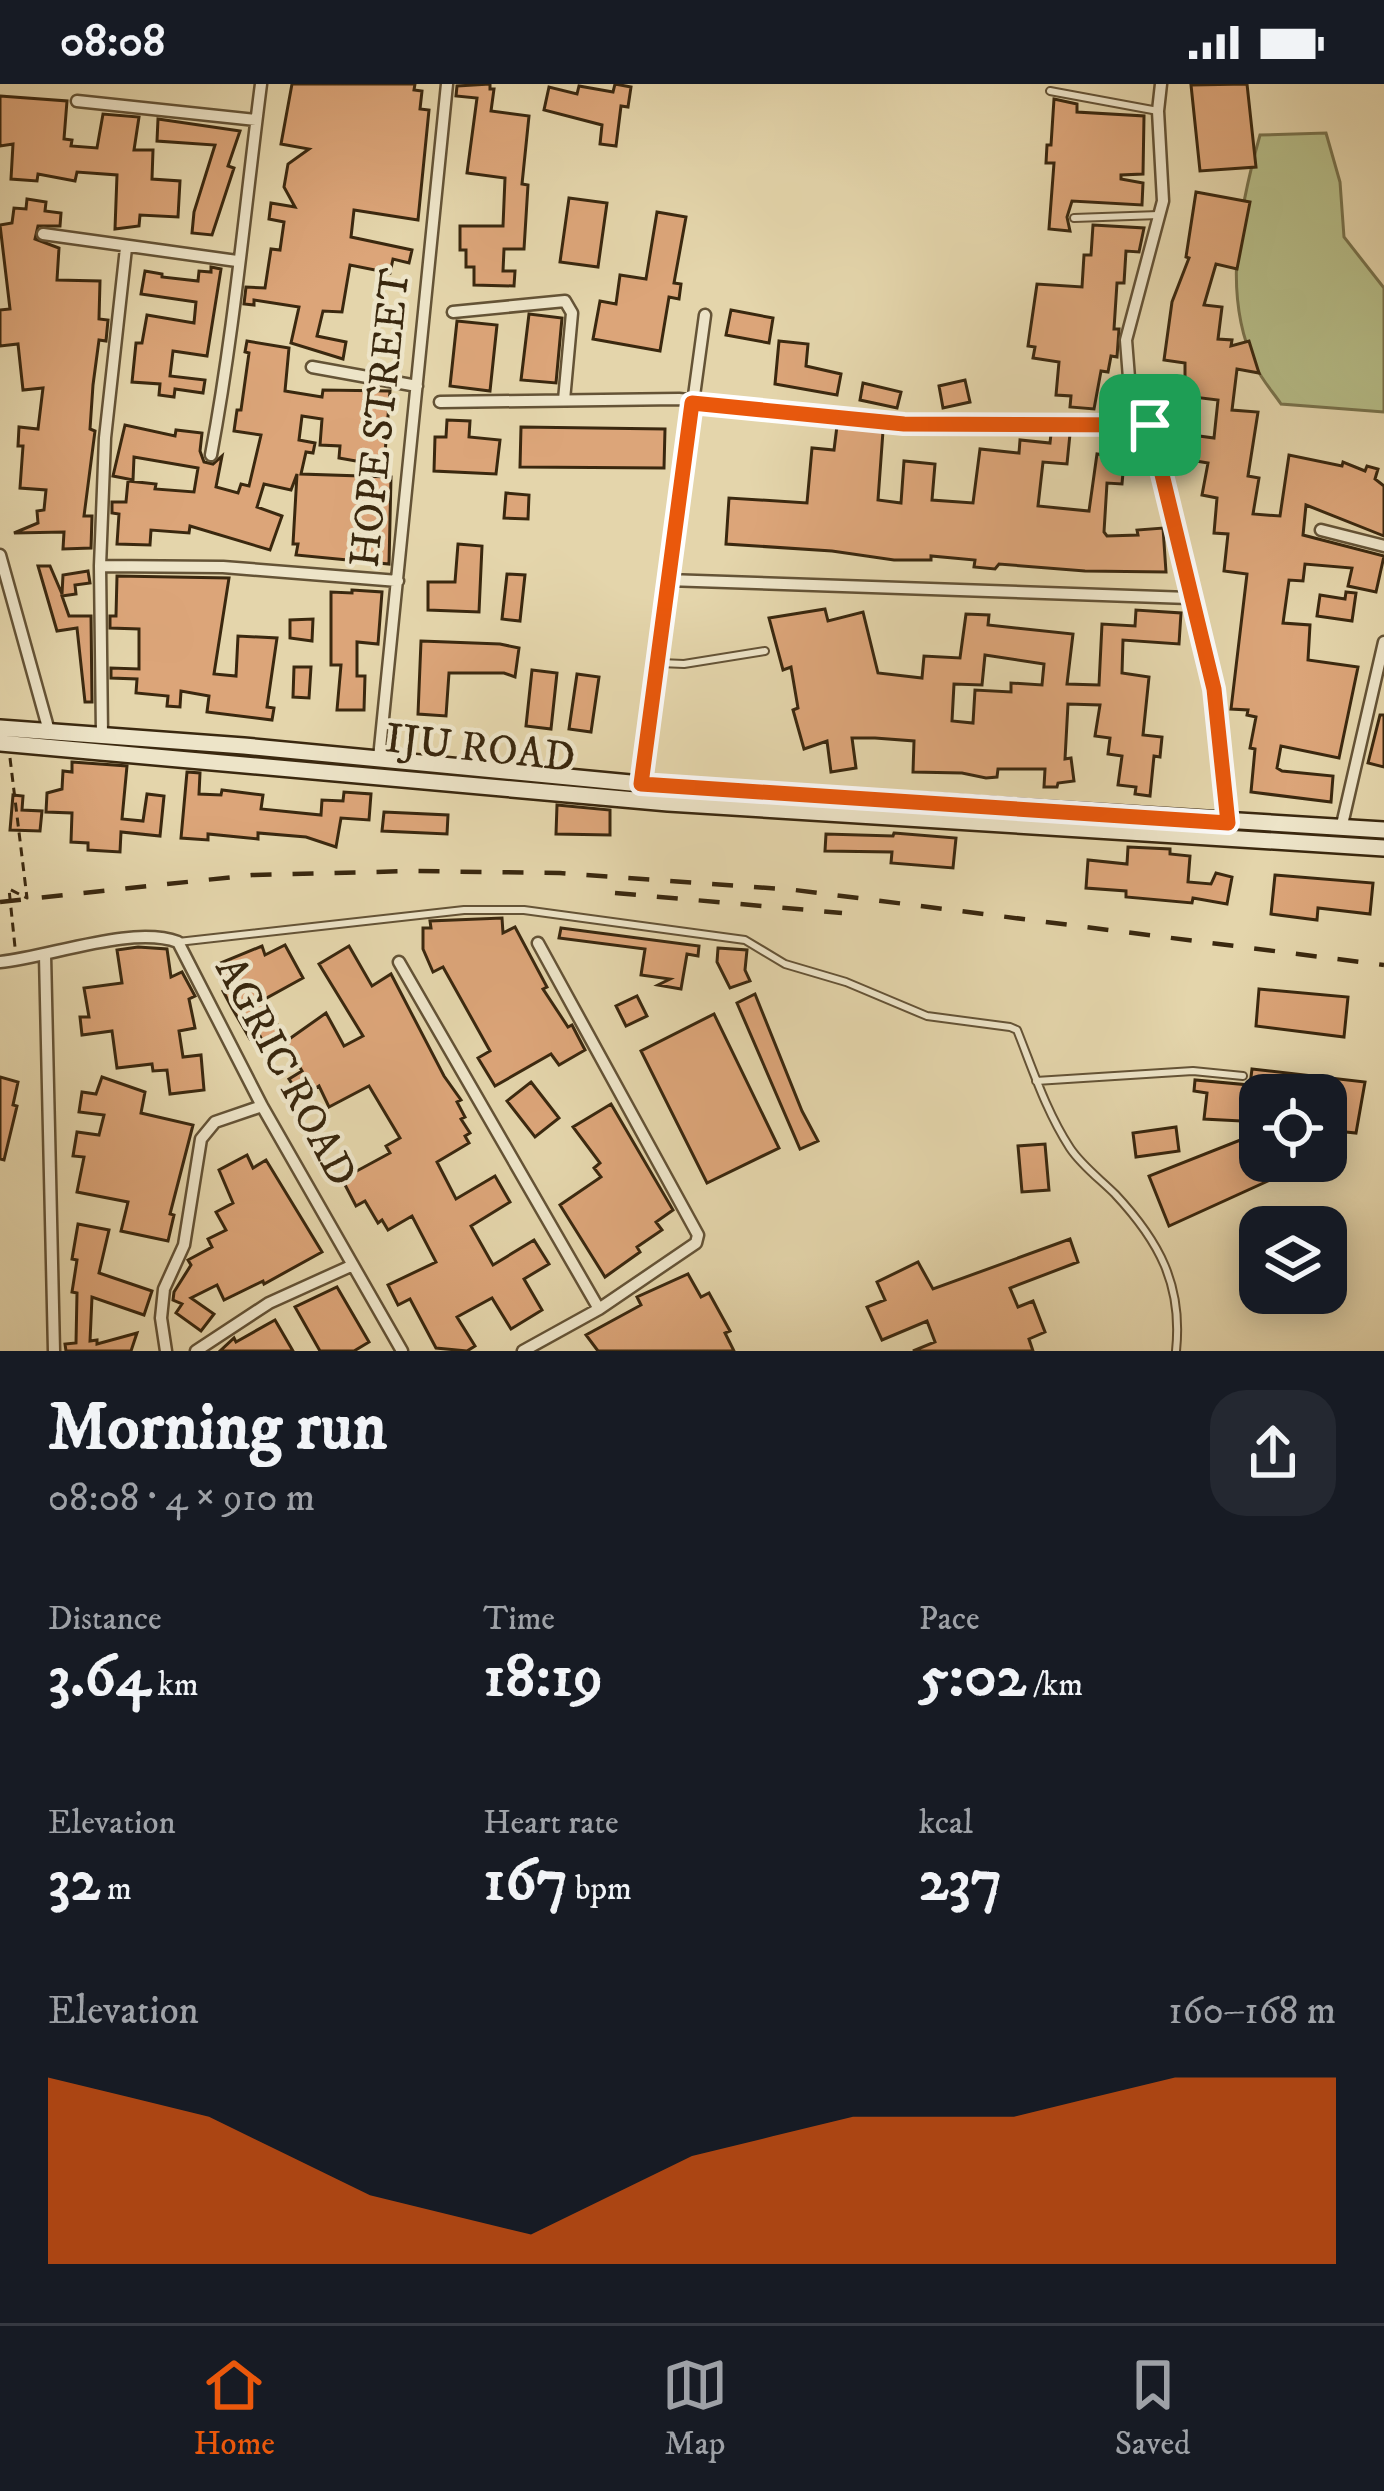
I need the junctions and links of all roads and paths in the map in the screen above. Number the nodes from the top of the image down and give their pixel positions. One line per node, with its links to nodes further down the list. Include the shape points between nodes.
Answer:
1 (261, 84): 7 (street)
2 (446, 84): 16 (street, HOPE STREET)
3 (1161, 84): 6 (street)
4 (1050, 91): 6 (lane)
5 (76, 101): 7 (street)
6 (1157, 111): 8 (street)
7 (256, 120): 12 (street)
8 (1159, 215): 9 (lane); 20 (street, via 1126,340 1130,378)
9 (1074, 218)
10 (43, 234): 11 (street)
11 (126, 248): 12 (street); 25 (street)
12 (236, 262): 21 (street)
13 (453, 312): 17 (street, via 572,306)
14 (705, 315): 19 (street)
15 (312, 367): 16 (street)
16 (417, 386): 27 (street, HOPE STREET)
17 (564, 400): 18 (street); 19 (street)
18 (440, 402)
19 (692, 403): 20 (street, via 904,424); 26 (street)
20 (1150, 425): 28 (street)
21 (211, 455)
22 (1321, 530): 23 (street)
23 (1384, 546)
24 (0, 555): 32 (street)
25 (100, 566): 27 (street); 33 (street)
26 (667, 580): 28 (street); 31 (street)
27 (398, 581): 35 (street, HOPE STREET)
28 (1189, 598): 37 (street, via 1214,689)
29 (1384, 642): 39 (street)
30 (765, 651): 31 (lane)
31 (656, 663): 36 (street)
32 (49, 731): 33 (main road, IJU ROAD); 34 (main road, IJU ROAD)
33 (102, 734): 35 (main road, IJU ROAD)
34 (3, 738): 38 (main road, IJU ROAD, via 668,803); 45 (path, via 27,898 9,889)
35 (380, 758): 36 (main road, IJU ROAD)
36 (641, 784): 38 (main road, IJU ROAD)
37 (1228, 823): 38 (main road, IJU ROAD); 39 (main road, IJU ROAD)
38 (1162, 826): 41 (main road, IJU ROAD)
39 (1341, 829): 40 (main road, IJU ROAD)
40 (1384, 830)
41 (1384, 848)
42 (178, 942): 44 (street, AGRIC ROAD, via 133,938); 49 (lane, via 464,910 524,910 745,940 785,964 927,1016 1017,1030); 50 (street, AGRIC ROAD)
43 (538, 943): 52 (street, via 698,1235)
44 (45, 955): 45 (street, AGRIC ROAD); 53 (street)
45 (16, 961): 46 (street, AGRIC ROAD)
46 (0, 962)
47 (399, 962): 52 (street)
48 (1239, 1076): 49 (lane)
49 (1036, 1081): 58 (lane, via 1070,1149 1154,1238 1179,1319)
50 (262, 1106): 51 (street, AGRIC ROAD); 54 (street, via 215,1122 201,1138 184,1245 164,1289)
51 (353, 1265): 55 (street, via 268,1303); 56 (street, AGRIC ROAD)
52 (599, 1310): 57 (street)
53 (54, 1351)
54 (166, 1351)
55 (196, 1351)
56 (402, 1351)
57 (524, 1351)
58 (1176, 1351)

